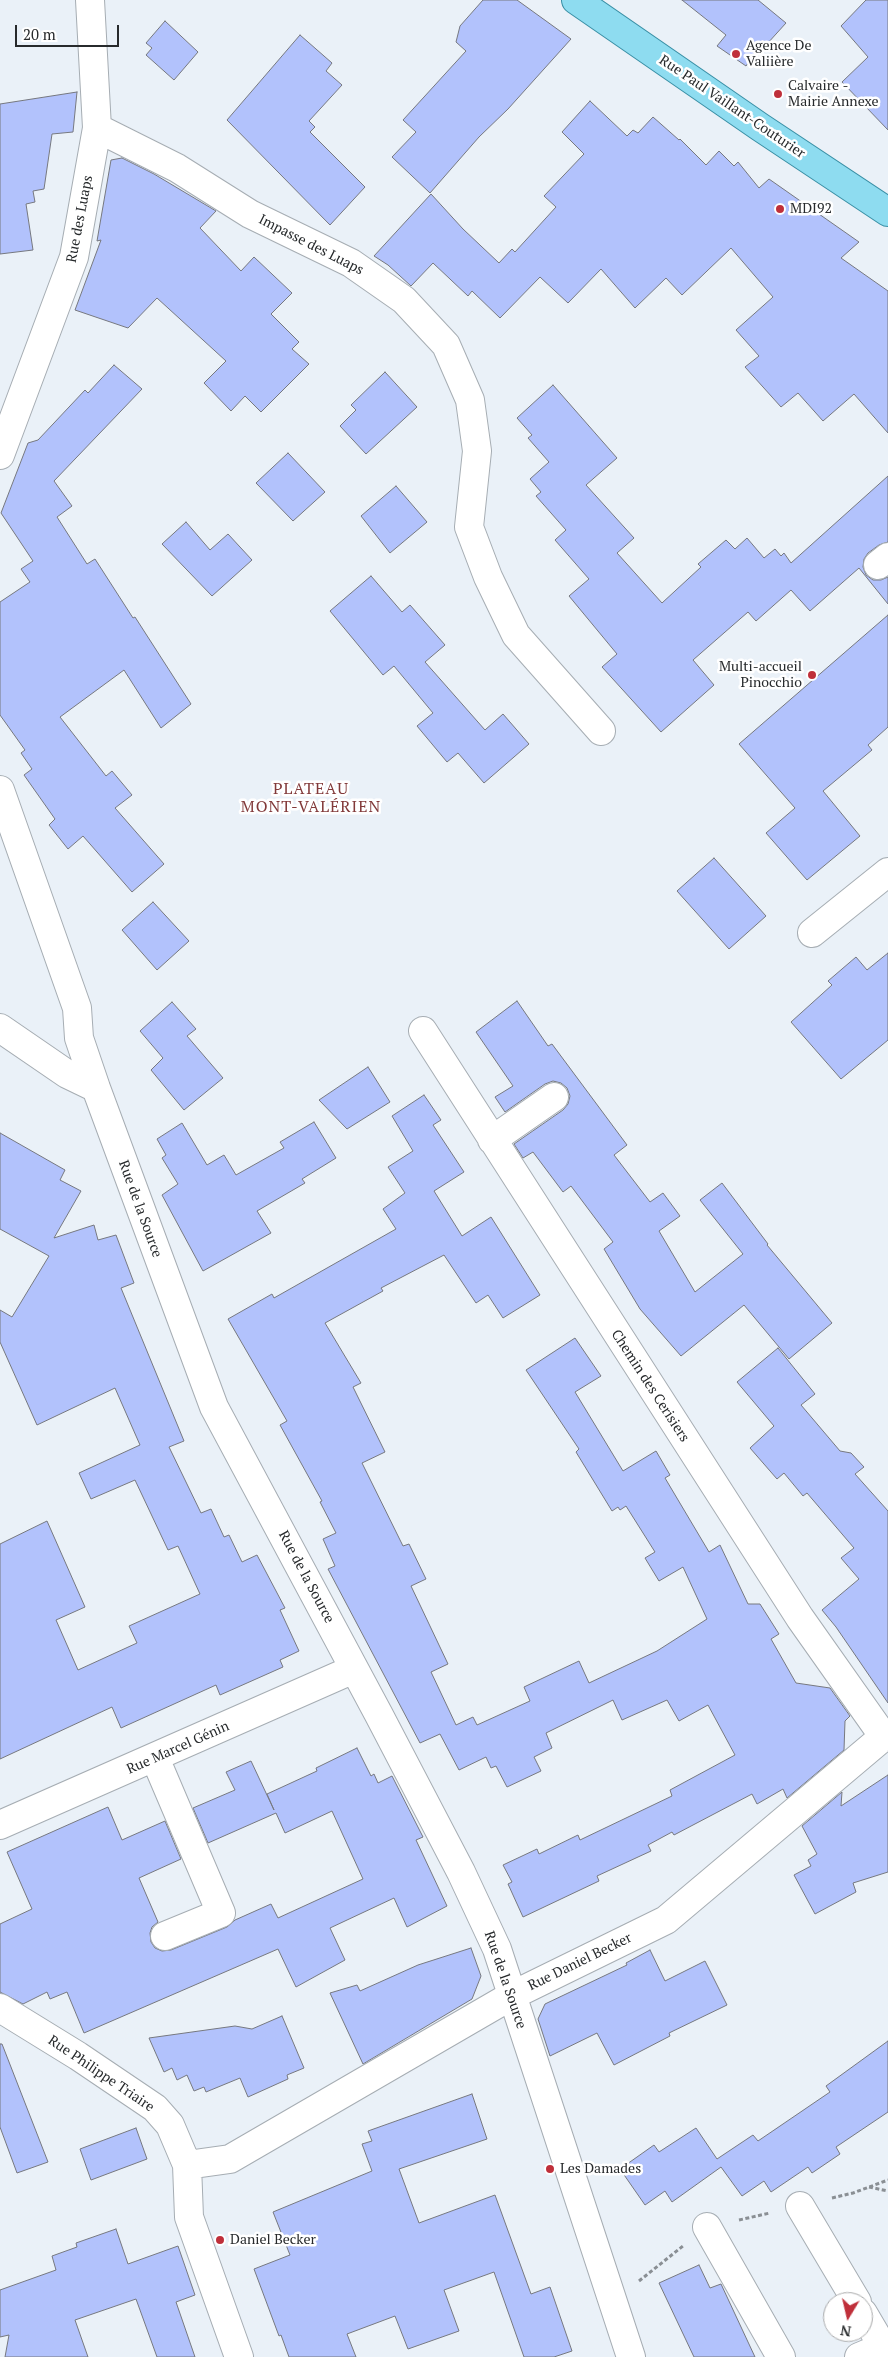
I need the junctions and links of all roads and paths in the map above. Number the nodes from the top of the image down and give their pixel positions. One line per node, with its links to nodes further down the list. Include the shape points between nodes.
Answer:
1 (90, 0): 3 (street, Rue des Luaps)
2 (576, 0): 4 (main road, Rue Paul Vaillant-Couturier)
3 (97, 128): 5 (street, Rue des Luaps, via 74,257); 6 (street, Impasse des Luaps, via 178,168 250,214 351,263 404,300 446,345 470,400 477,451 469,527 488,577 516,635)
4 (888, 212)
5 (0, 455)
6 (601, 731)
7 (0, 790): 12 (street, Rue de la Source, via 78,1008 79,1038)
8 (888, 872): 9 (street)
9 (812, 933)
10 (0, 1028): 12 (street, via 67,1074)
11 (423, 1031): 14 (street, Chemin des Cerisiers)
12 (96, 1088): 15 (street, Rue de la Source, via 214,1407)
13 (554, 1097): 14 (street)
14 (492, 1140): 16 (street, Chemin des Cerisiers, via 800,1618)
15 (354, 1669): 17 (street, Rue Marcel Génin); 20 (street, Rue de la Source, via 461,1872 497,1949)
16 (886, 1735): 20 (street, Rue Daniel Becker, via 666,1920)
17 (155, 1758): 18 (street, Rue Marcel Génin); 19 (street, via 221,1913)
18 (0, 1825)
19 (165, 1936)
20 (511, 1996): 22 (street, Rue Daniel Becker, via 230,2159); 30 (street, Rue de la Source)
21 (0, 2008): 22 (street, Rue Philippe Triaire, via 156,2108 170,2125)
22 (187, 2165): 29 (street, Rue Philippe Triaire, via 189,2217)
23 (868, 2187): 24 (path)
24 (888, 2191)
25 (800, 2206): 27 (street)
26 (707, 2227): 31 (street)
27 (851, 2292)
28 (873, 2330): 32 (street, via 883,2347)
29 (239, 2357)
30 (632, 2357)
31 (781, 2357)
32 (859, 2357)

